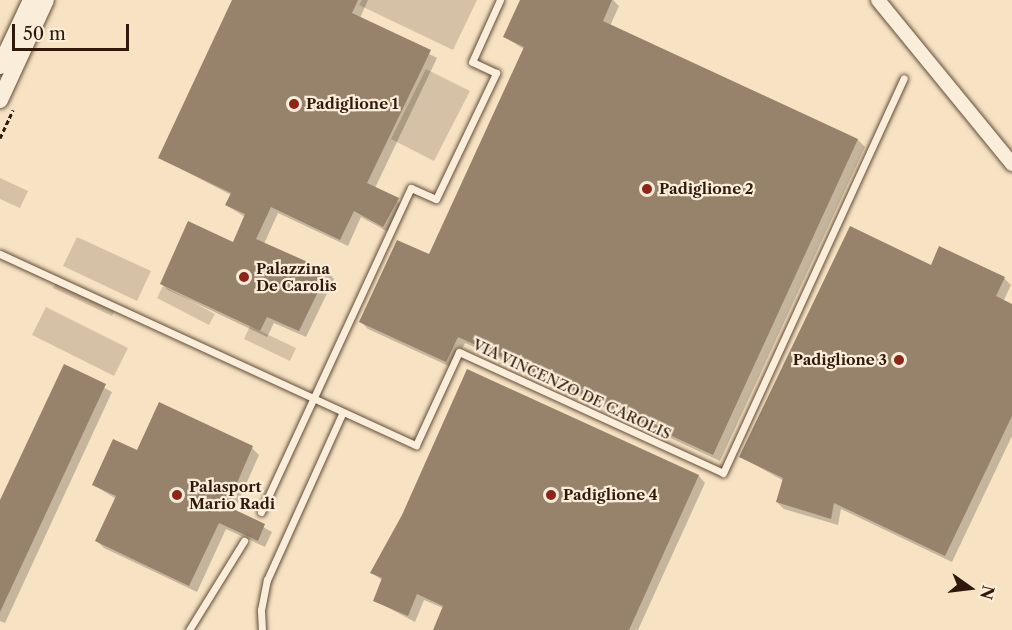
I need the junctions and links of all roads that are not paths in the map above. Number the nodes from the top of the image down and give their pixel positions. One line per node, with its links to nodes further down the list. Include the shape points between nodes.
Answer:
1 (31, 0): 5 (street)
2 (46, 0): 7 (street)
3 (500, 0): 10 (lane, via 472,62 496,74 436,199 411,189)
4 (878, 0): 8 (street)
5 (0, 66)
6 (904, 78): 11 (lane, VIA VINCENZO DE CAROLIS, via 723,473 459,352 416,445)
7 (0, 100)
8 (1012, 164)
9 (0, 254): 10 (lane, VIA VINCENZO DE CAROLIS)
10 (313, 398): 11 (lane, VIA VINCENZO DE CAROLIS); 12 (lane)
11 (344, 412): 15 (lane, via 267,580)
12 (261, 512)
13 (244, 541): 14 (lane)
14 (189, 630)
15 (262, 630)

